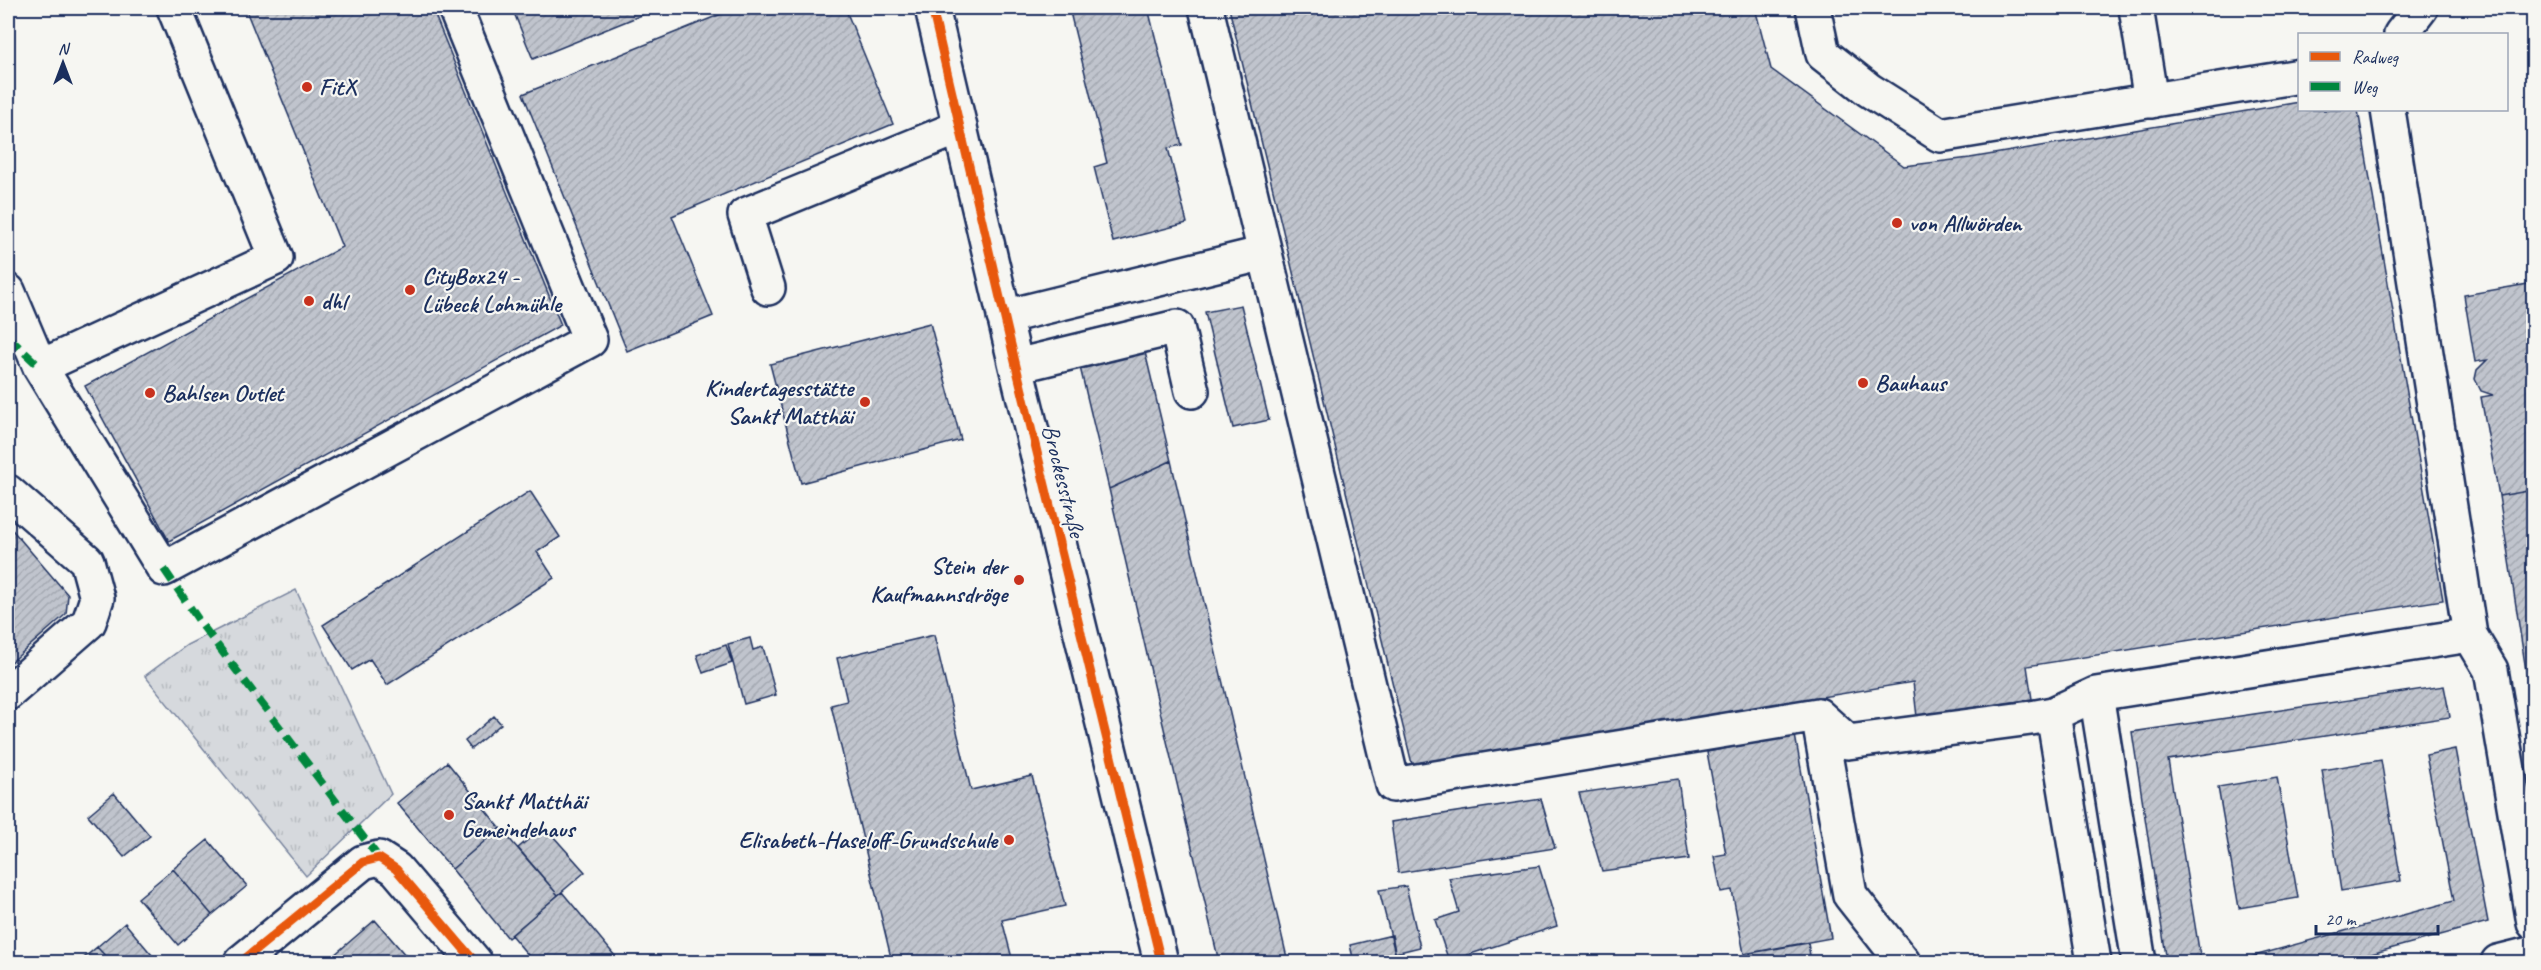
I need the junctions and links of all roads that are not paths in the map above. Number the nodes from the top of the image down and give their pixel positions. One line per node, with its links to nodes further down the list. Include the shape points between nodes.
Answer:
1 (174, 8): 18 (street, via 276,258)
2 (455, 8): 18 (street, via 590,340 164,569)
3 (932, 8): 12 (street, Brockesstraße)
4 (1206, 8): 13 (street)
5 (1813, 8): 10 (street, via 1823,54 1869,90 1940,135 2118,119)
6 (2136, 8): 10 (street)
7 (2421, 8): 8 (street)
8 (2402, 33)
9 (2298, 76): 10 (street)
10 (2151, 101)
11 (2388, 111): 21 (street)
12 (960, 127): 14 (street, via 745,214); 16 (street, Brockesstraße)
13 (1265, 253): 16 (street); 25 (street, via 1393,784)
14 (768, 288)
15 (8, 291): 18 (street)
16 (1004, 317): 17 (street, Brockesstraße)
17 (1016, 366): 19 (street, via 1177,327); 30 (street, Brockesstraße)
18 (40, 367)
19 (1192, 391)
20 (8, 492): 22 (street, via 87,561 96,598 88,622)
21 (2470, 635): 23 (street); 26 (street, via 2491,670)
22 (8, 693)
23 (2096, 694): 24 (street); 33 (street)
24 (2053, 714): 25 (street, via 1848,742); 32 (street)
25 (1818, 715): 31 (street, via 1850,896)
26 (2534, 923)
27 (2534, 953): 34 (street)
28 (241, 963): 29 (street, via 363,862 379,858 396,869)
29 (475, 963)
30 (1161, 963)
31 (1903, 963)
32 (2094, 963)
33 (2139, 963)
34 (2498, 963)

